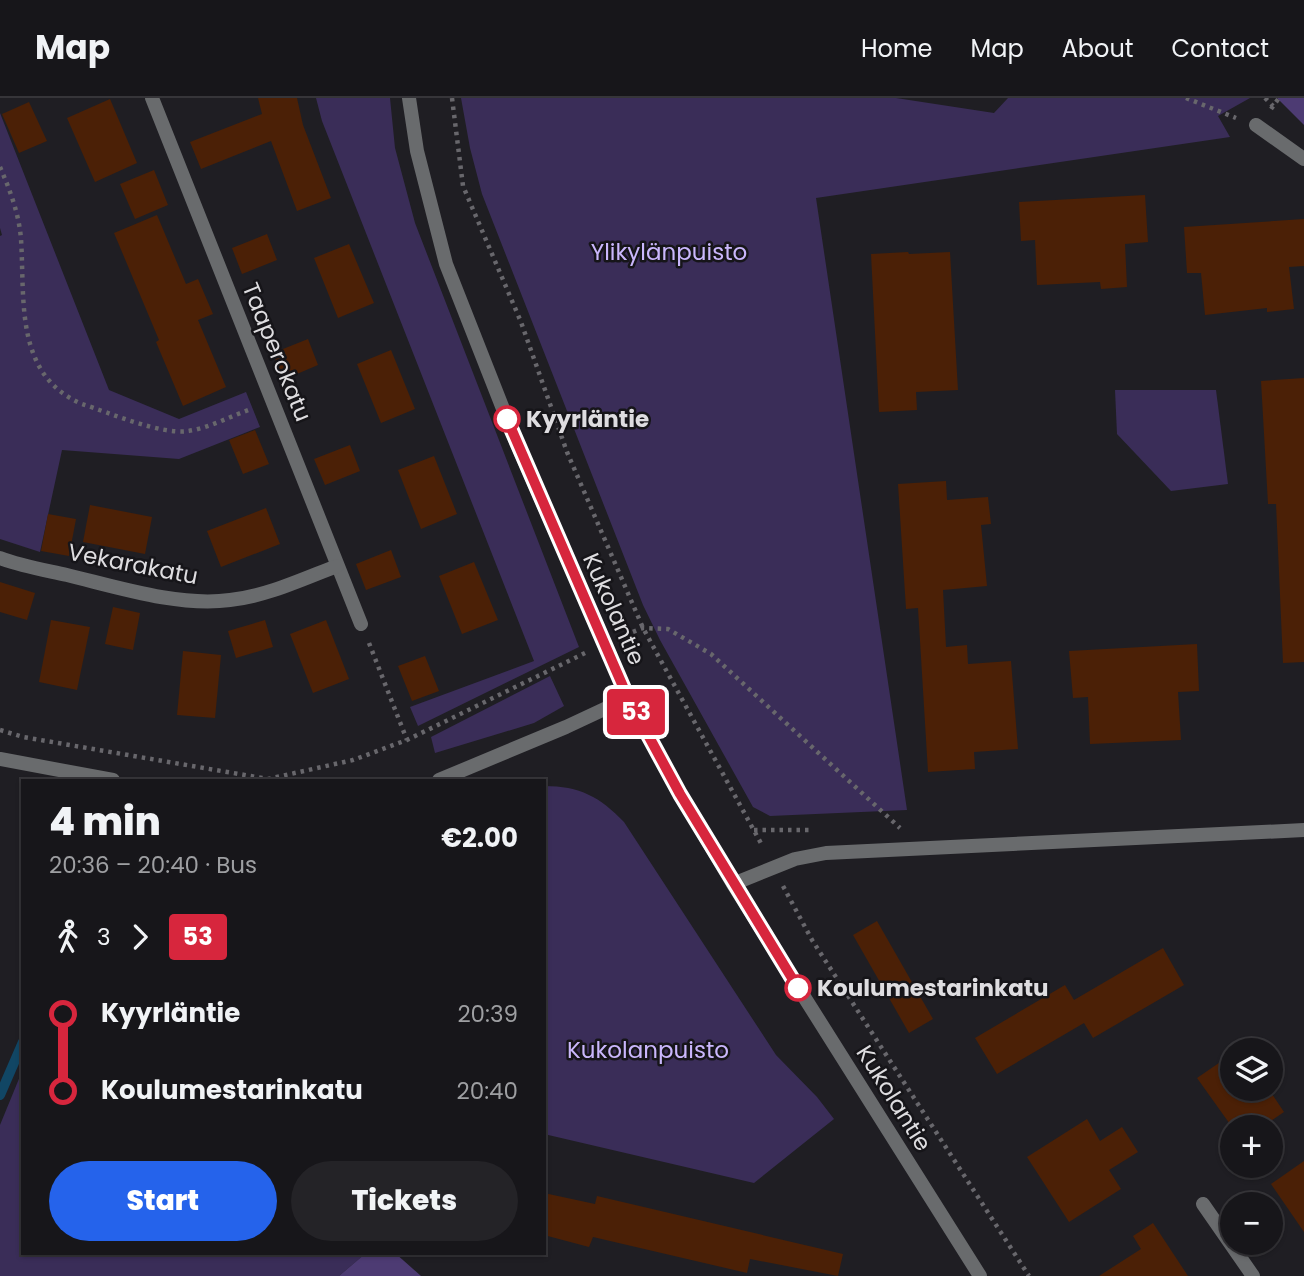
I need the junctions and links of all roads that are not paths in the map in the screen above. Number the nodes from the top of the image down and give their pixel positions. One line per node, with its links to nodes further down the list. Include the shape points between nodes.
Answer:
1 (152, 98): 6 (street, Taaperokatu)
2 (409, 98): 8 (street, Kukolantie, via 417,151 446,264 516,442)
3 (1256, 125): 4 (street)
4 (1304, 159)
5 (0, 558): 6 (street, Vekarakatu, via 128,589 206,601 253,596)
6 (337, 566): 7 (street, Taaperokatu)
7 (361, 624)
8 (628, 698): 11 (street); 13 (street, Kukolantie)
9 (0, 759): 10 (street)
10 (108, 779)
11 (441, 779)
12 (1304, 830): 13 (street, via 826,853 773,866)
13 (733, 884): 15 (street, Kukolantie)
14 (1203, 1204): 16 (street)
15 (981, 1276)
16 (1253, 1276)

